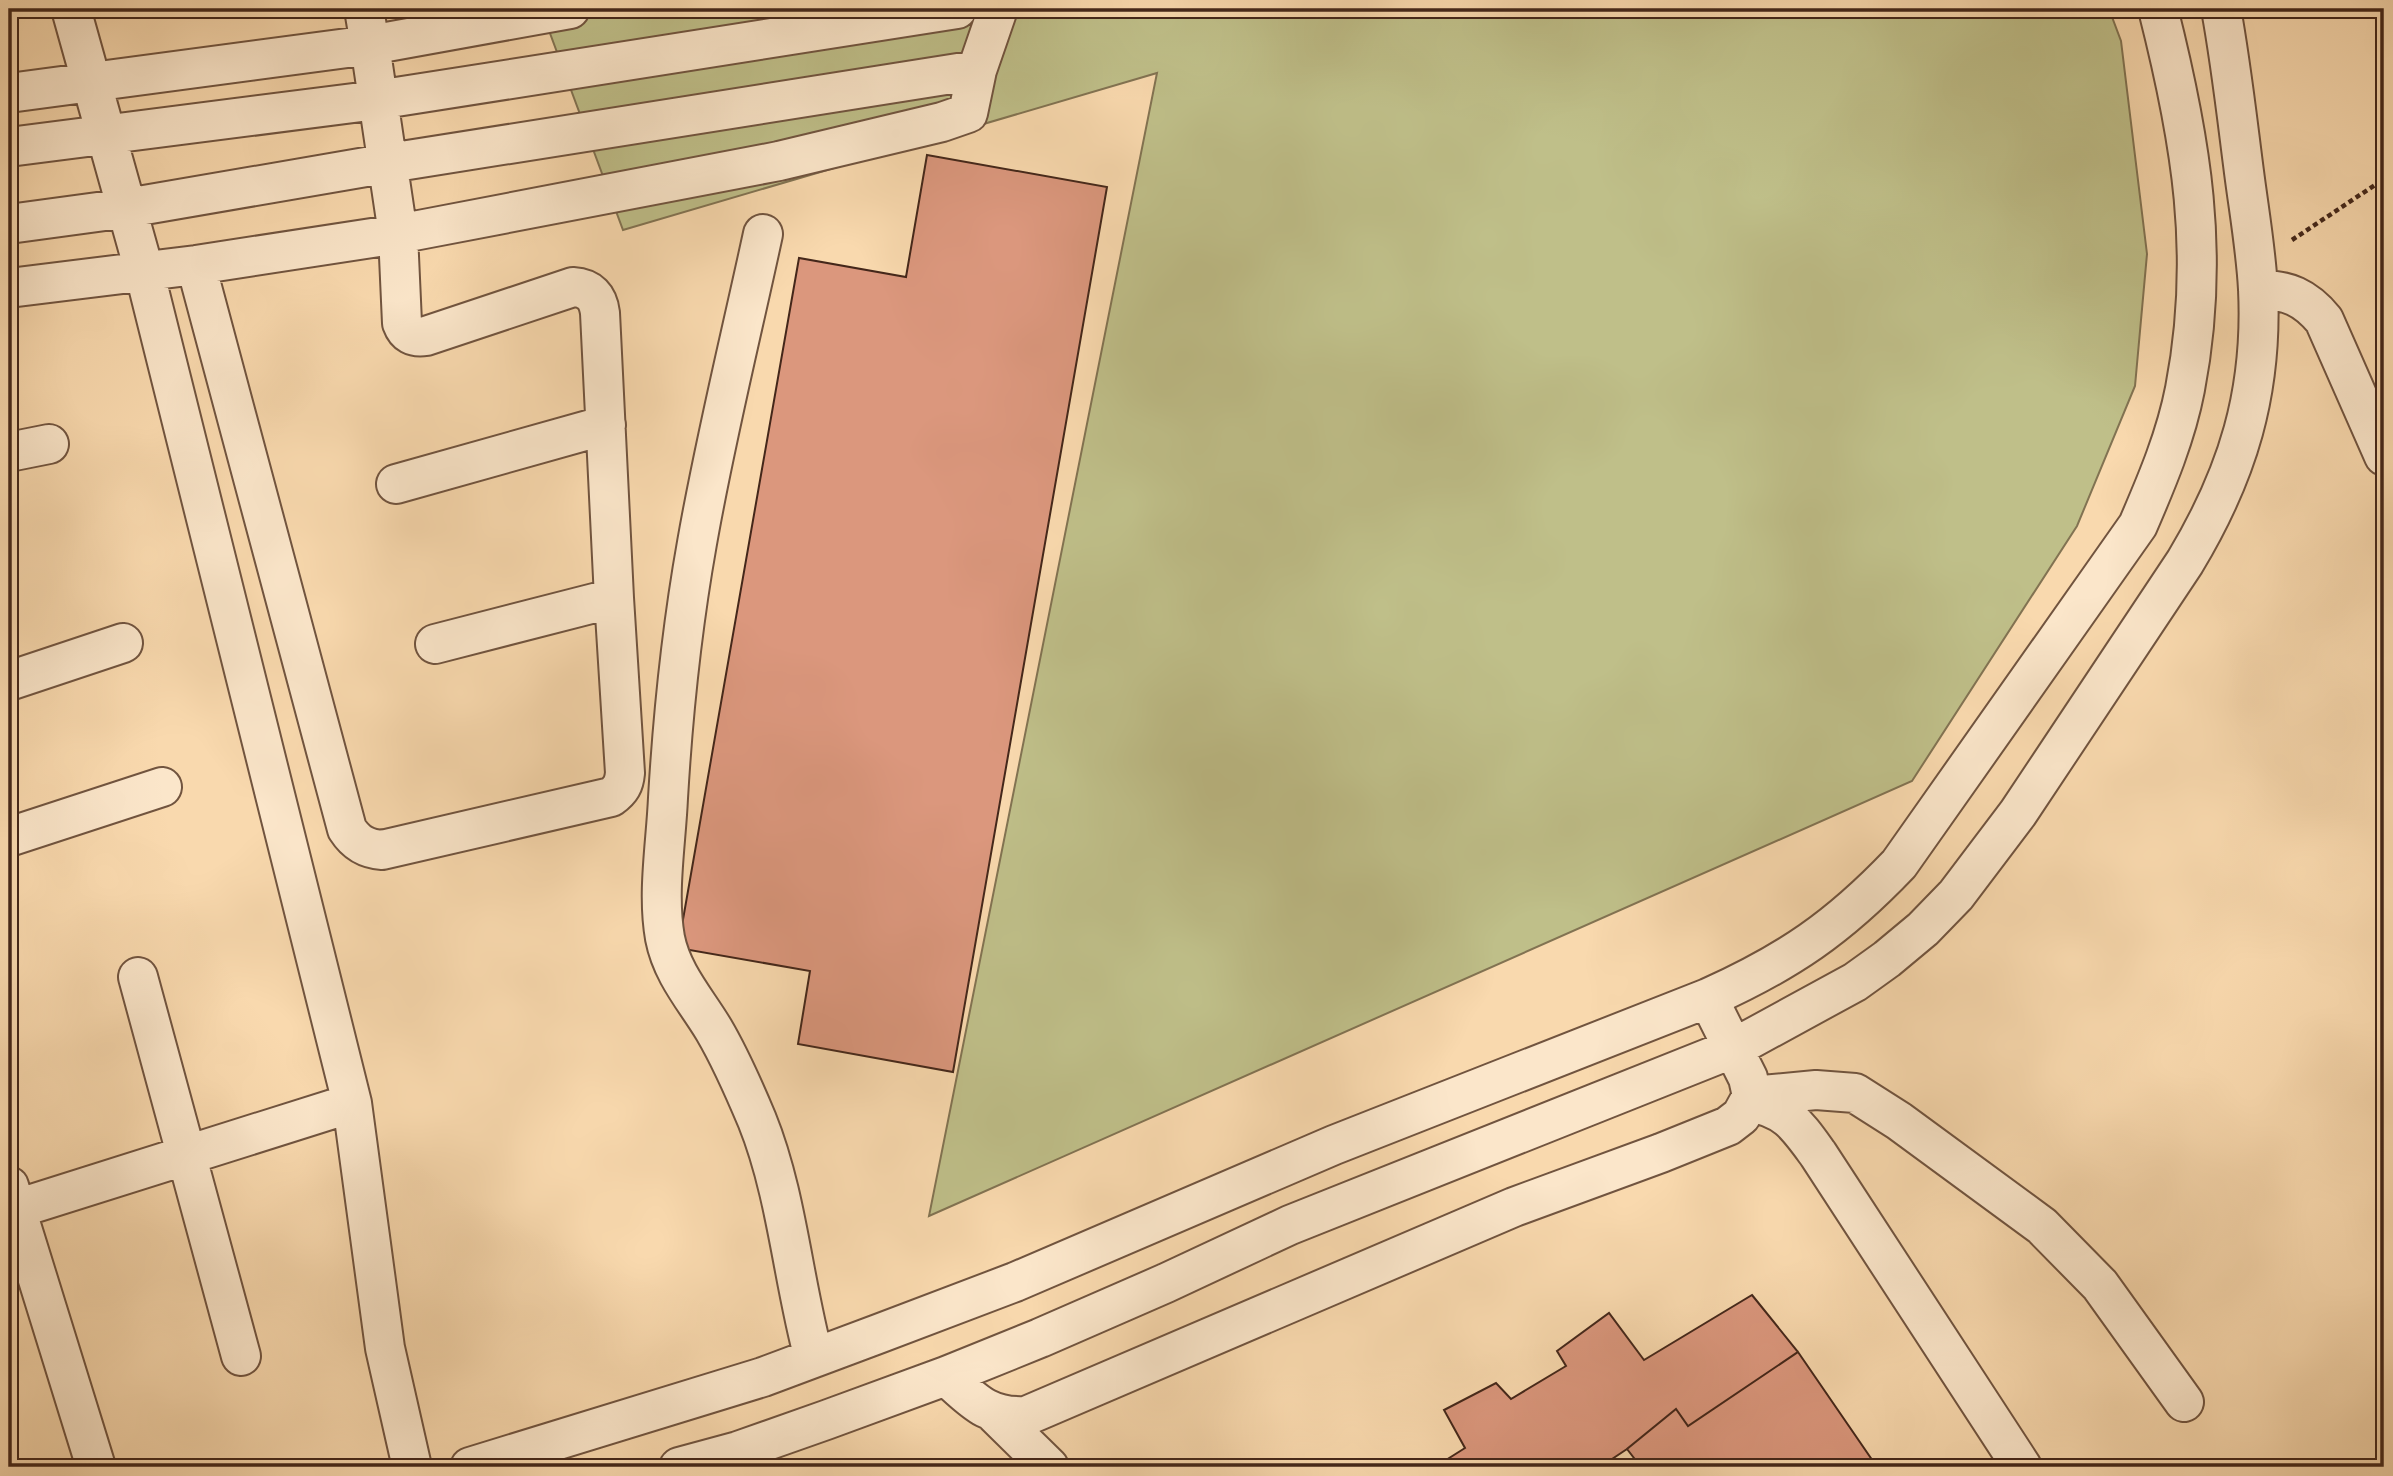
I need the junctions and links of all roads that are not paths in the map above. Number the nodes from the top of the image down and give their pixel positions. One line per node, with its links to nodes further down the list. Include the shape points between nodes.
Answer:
1 (71, 9): 9 (street)
2 (570, 9): 7 (street)
3 (957, 9): 11 (street)
4 (999, 9): 8 (street)
5 (2158, 9): 35 (street, via 2195,195 2197,295 2185,391 2138,525 1899,864 1845,917 1802,949)
6 (2221, 9): 21 (street)
7 (367, 27): 9 (street); 11 (street)
8 (978, 70): 14 (street); 17 (street, via 968,113 942,122 779,161)
9 (92, 82): 10 (street); 12 (street)
10 (9, 93)
11 (377, 100): 12 (street); 14 (street)
12 (107, 134): 13 (street); 15 (street)
13 (9, 147)
14 (389, 163): 15 (street); 17 (street)
15 (127, 208): 16 (street); 20 (street)
16 (9, 224)
17 (398, 234): 19 (street); 23 (street, via 402,323 410,335 418,337 573,287 589,291 599,305)
18 (763, 234): 43 (street, via 697,542 679,662 662,913 673,964 738,1075 759,1124 774,1172)
19 (196, 265): 20 (street); 28 (street, via 347,829 359,844 383,850 611,797 619,791 625,773)
20 (144, 270): 22 (street); 38 (street)
21 (2257, 276): 26 (street, via 2298,296 2325,320); 36 (street, via 2258,349 2253,392 2236,457 2209,522 2018,813 1956,895 1887,959 1855,982)
22 (9, 288)
23 (606, 425): 27 (street); 28 (street)
24 (49, 444): 25 (street)
25 (9, 452)
26 (2384, 456)
27 (396, 484)
28 (614, 598): 30 (street)
29 (123, 643): 31 (street)
30 (435, 644)
31 (9, 681)
32 (162, 787): 33 (street)
33 (9, 837)
34 (138, 977): 39 (street)
35 (1707, 998): 36 (street); 43 (street, via 1334,1145 1015,1282)
36 (1734, 1048): 37 (street, via 1748,1078); 44 (street, via 1290,1225)
37 (1750, 1099): 45 (street, via 1784,1091 1855,1093 1899,1121 2042,1226 2100,1285); 46 (street, via 1741,1116 1728,1126 1514,1207 1042,1410 1008,1417); 52 (street, via 1783,1113 1797,1125)
38 (352, 1103): 39 (street); 48 (street, via 386,1348)
39 (186, 1155): 40 (street); 42 (street)
40 (13, 1196): 41 (street)
41 (21, 1270): 47 (street)
42 (241, 1356)
43 (814, 1358): 49 (street)
44 (946, 1376): 46 (street); 50 (street, via 738,1451)
45 (2184, 1402)
46 (993, 1412): 51 (street)
47 (96, 1467)
48 (412, 1467)
49 (470, 1467)
50 (680, 1467)
51 (1049, 1467)
52 (2022, 1467)

